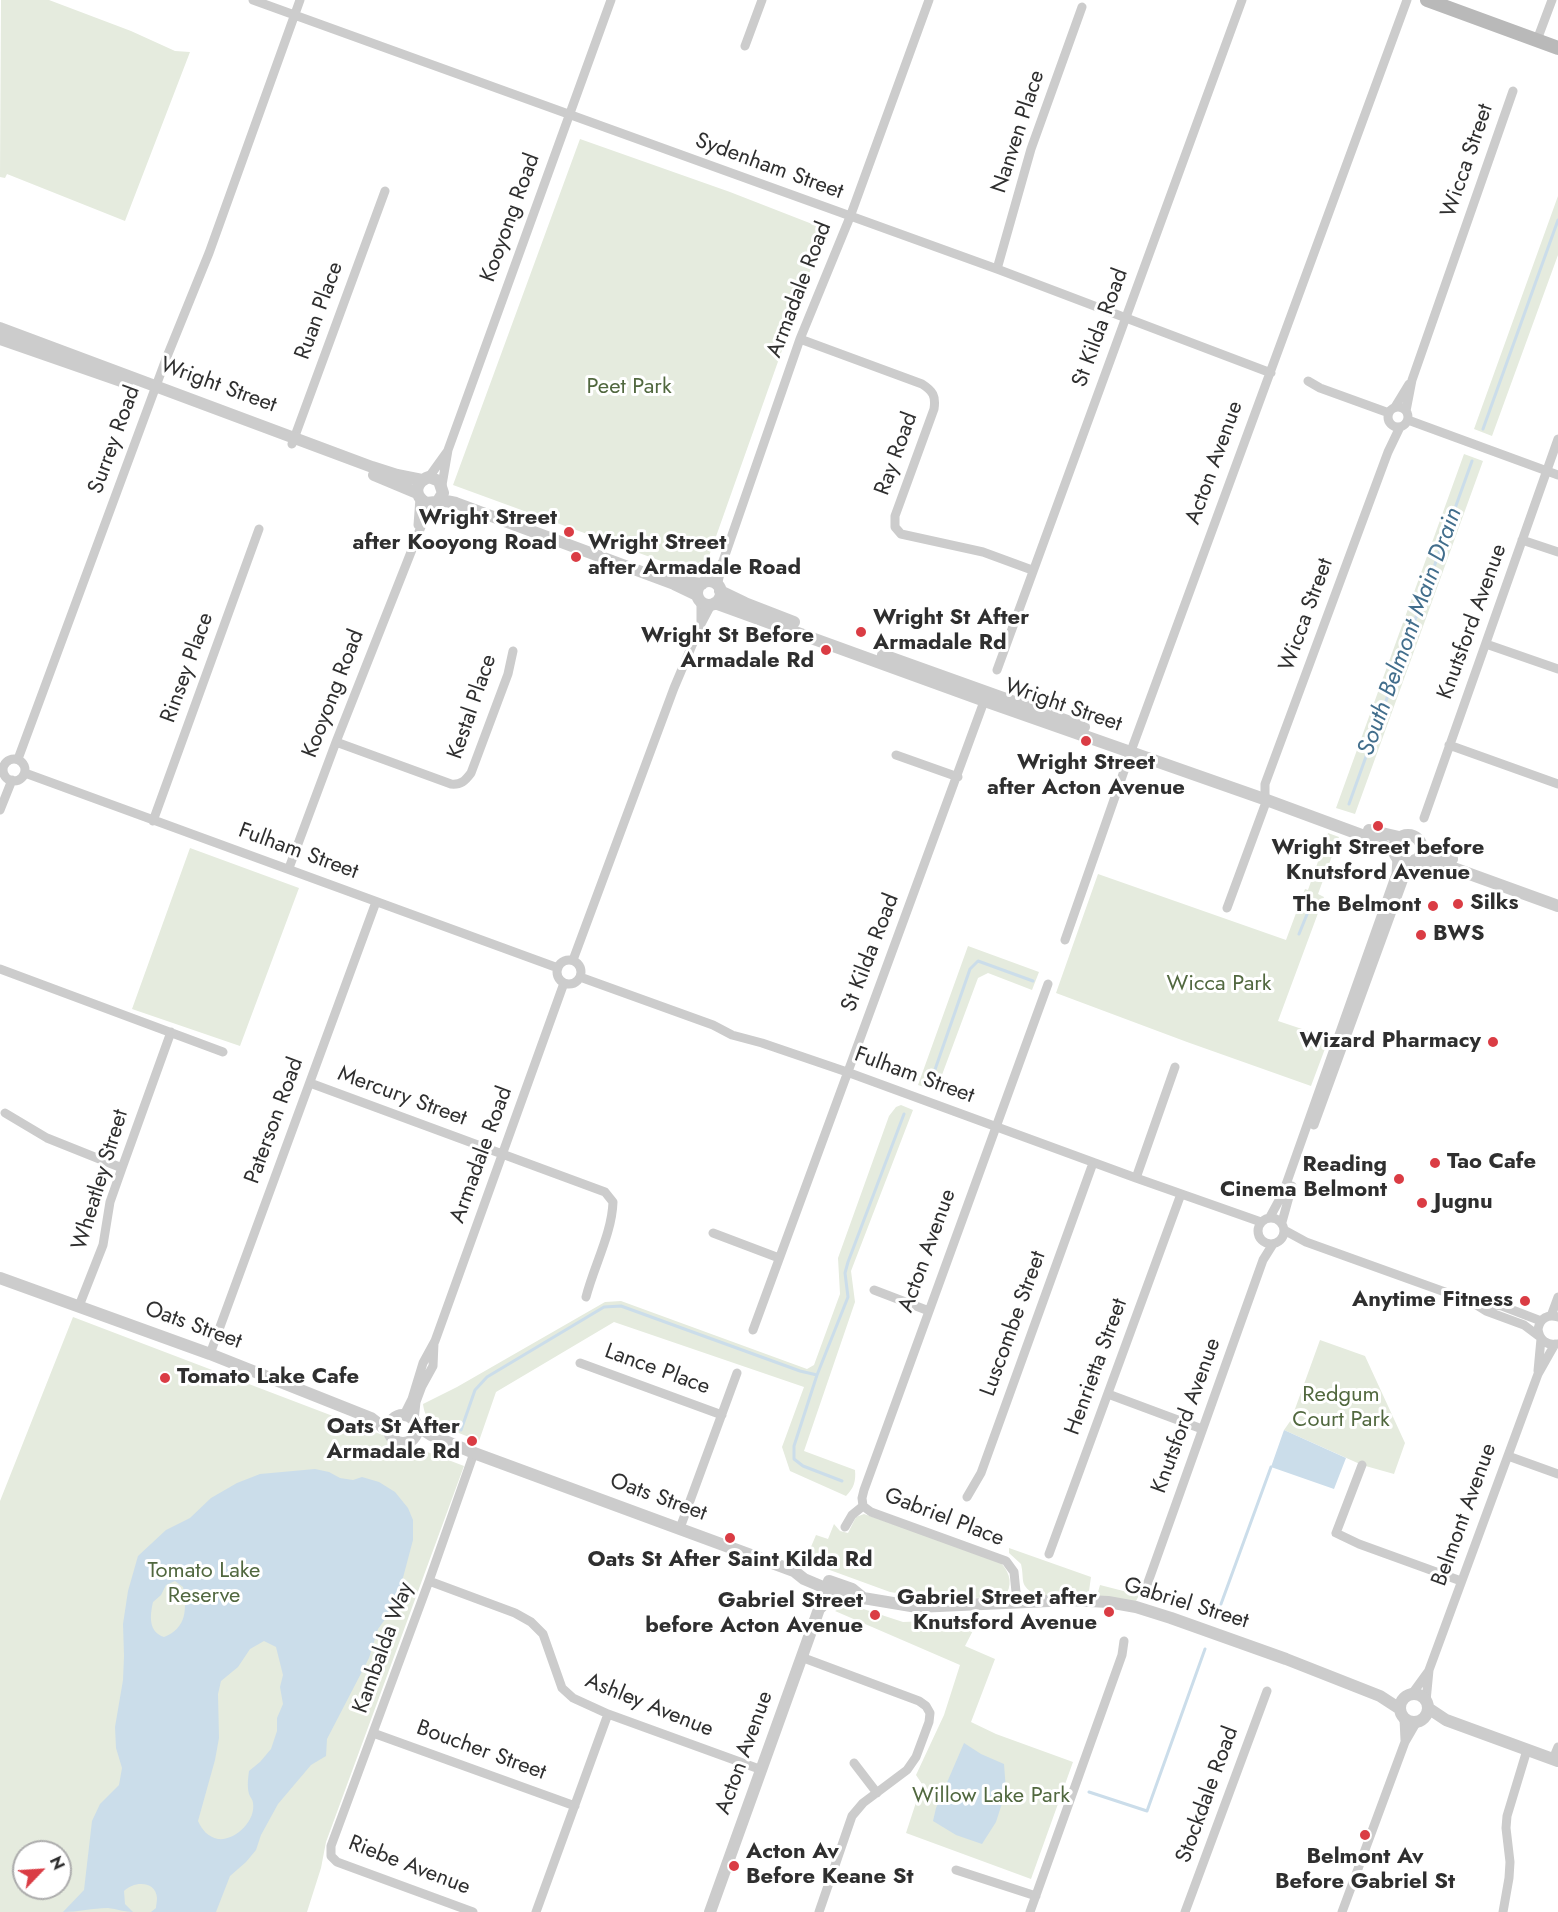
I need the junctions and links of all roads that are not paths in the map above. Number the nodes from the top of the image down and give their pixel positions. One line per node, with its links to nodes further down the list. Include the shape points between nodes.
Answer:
1 (254, 0): 12 (street, Sydenham Street)
2 (300, 0): 12 (street, Surrey Road)
3 (611, 0): 18 (street, Kooyong Road)
4 (762, 0): 15 (street)
5 (929, 0): 20 (street, Armadale Road)
6 (1242, 0): 22 (street, St Kilda Road)
7 (1407, 0): 26 (street, Acton Avenue)
8 (1427, 0): 13 (main road)
9 (1447, 0): 13 (main road)
10 (1552, 0): 13 (street)
11 (1082, 7): 21 (street, Nanven Place, via 1030,149)
12 (294, 16): 18 (street, Sydenham Street); 29 (street, Surrey Road, via 209,253)
13 (1538, 37): 14 (main road); 16 (main road)
14 (1558, 40)
15 (745, 46)
16 (1558, 48)
17 (1513, 92): 27 (street, Wicca Street)
18 (569, 115): 20 (street, Sydenham Street); 34 (street, Kooyong Road)
19 (385, 191): 33 (street, Ruan Place)
20 (850, 217): 21 (street, Sydenham Street); 25 (street, Armadale Road)
21 (998, 269): 22 (street, Sydenham Street)
22 (1125, 319): 26 (street, Sydenham Street); 42 (street, St Kilda Road)
23 (0, 328): 29 (street, Wright Street)
24 (0, 339): 29 (street, Wright Street)
25 (800, 339): 42 (street, Ray Road, via 931,390 934,409 895,516 895,527 901,534 983,552); 43 (street, Armadale Road)
26 (1271, 373): 51 (street, Acton Avenue)
27 (1412, 380): 30 (street, Wicca Street); 31 (street, Wicca Street)
28 (1308, 381): 30 (street)
29 (155, 389): 33 (street, Wright Street); 53 (street, Surrey Road)
30 (1392, 410): 31 (street, via 1401,407); 31 (street, via 1388,419)
31 (1402, 421): 35 (street); 59 (street, Wicca Street)
32 (1558, 439): 35 (street, Knutsford Avenue)
33 (293, 440): 38 (street, Wright Street, via 397,476)
34 (448, 450): 37 (street, Kooyong Road); 38 (street, Kooyong Road)
35 (1546, 471): 36 (street); 40 (street, Knutsford Avenue)
36 (1558, 475)
37 (442, 486): 38 (street, Wright Street, via 436,479); 38 (street, via 442,496); 43 (street, Wright Street, via 477,504 663,572)
38 (426, 492): 43 (street, Wright Street, via 674,584); 49 (street, Kooyong Road, via 417,533)
39 (260, 529): 62 (street, Rinsey Place)
40 (1522, 540): 41 (street); 44 (street, Knutsford Avenue)
41 (1558, 552)
42 (1032, 570): 47 (street, St Kilda Road)
43 (709, 593): 48 (street, Wright Street); 72 (street, Armadale Road)
44 (1486, 644): 46 (street); 50 (street, Knutsford Avenue)
45 (513, 651): 49 (street, Kestal Place, via 471,773 458,785)
46 (1558, 669)
47 (997, 670)
48 (986, 696): 51 (street, Wright Street); 56 (street, St Kilda Road)
49 (336, 742): 66 (street, Kooyong Road)
50 (1449, 745): 58 (street); 61 (street, Knutsford Avenue)
51 (1132, 748): 59 (street, Wright Street); 71 (street, Acton Avenue)
52 (896, 755): 56 (street)
53 (18, 759): 54 (street); 55 (street)
54 (2, 766): 57 (street)
55 (25, 773): 57 (street); 62 (street, Fulham Street)
56 (958, 777): 81 (street, St Kilda Road)
57 (12, 780): 60 (street)
58 (1558, 784)
59 (1264, 795): 63 (street, Wright Street); 65 (street, Wright Street, via 1376,840); 70 (street, Wicca Street, via 1263,808)
60 (0, 810)
61 (1424, 818)
62 (153, 821): 66 (street, Fulham Street)
63 (1399, 837): 64 (street, Wright Street, via 1412,836); 65 (street, via 1395,844)
64 (1421, 845): 65 (street, via 1420,853); 67 (street, Wright Street)
65 (1404, 858): 69 (street, Wright Street, via 1445,865); 90 (street, via 1283,1193); 91 (street, via 1289,1193)
66 (289, 868): 68 (street, Fulham Street)
67 (1558, 898)
68 (376, 902): 73 (street, Fulham Street); 82 (street, Paterson Road)
69 (1558, 906)
70 (1227, 908)
71 (1065, 940)
72 (573, 960): 73 (street, via 566,960); 75 (street, via 582,970)
73 (558, 968): 76 (street, via 557,974)
74 (0, 969): 78 (street)
75 (580, 977): 76 (street, via 576,982); 81 (street, Fulham Street, via 732,1035)
76 (564, 983): 85 (street, Armadale Road)
77 (1048, 984): 84 (street, Acton Avenue)
78 (171, 1032): 79 (street); 87 (street, Wheatley Street)
79 (223, 1052)
80 (1175, 1067): 88 (street)
81 (847, 1072): 84 (street, Fulham Street); 95 (street, St Kilda Road)
82 (310, 1083): 85 (street, Mercury Street); 108 (street, Paterson Road)
83 (4, 1113): 87 (street, via 47,1138)
84 (996, 1127): 86 (street, Fulham Street); 102 (street, Acton Avenue)
85 (503, 1156): 98 (street, Mercury Street, via 605,1192 613,1202 613,1215); 115 (street, Armadale Road, via 435,1341 423,1363)
86 (1093, 1163): 88 (street, Fulham Street); 123 (street, Luscombe Street, via 981,1473)
87 (122, 1168): 101 (street, Wheatley Street, via 110,1202 103,1245)
88 (1136, 1178): 89 (street, Fulham Street)
89 (1181, 1194): 90 (street, Fulham Street); 112 (street, Henrietta Street)
90 (1263, 1223): 91 (street, Fulham Street, via 1278,1219); 93 (street)
91 (1283, 1226): 93 (street); 94 (street, Fulham Street)
92 (712, 1233): 95 (street)
93 (1272, 1242): 94 (street, Fulham Street); 116 (street, Knutsford Avenue)
94 (1306, 1242): 100 (street, Fulham Street)
95 (779, 1258): 105 (street, St Kilda Road)
96 (0, 1278): 101 (street, Oats Street)
97 (874, 1290): 102 (street)
98 (586, 1297)
99 (1558, 1297): 103 (street)
100 (1470, 1301): 104 (street, Fulham Street, via 1502,1306); 106 (street, Fulham Street, via 1524,1325)
101 (79, 1306): 108 (street, Oats Street)
102 (929, 1311): 124 (street, Acton Avenue, via 864,1490)
103 (1555, 1316): 104 (street)
104 (1541, 1321): 106 (street, Belmont Avenue)
105 (753, 1330)
106 (1540, 1338): 107 (street, Belmont Avenue, via 1547,1344); 111 (street, Belmont Avenue)
107 (1557, 1344): 111 (street, Belmont Avenue)
108 (210, 1354): 114 (street, Oats Street)
109 (580, 1363): 113 (street, Lance Place)
110 (737, 1373): 113 (street)
111 (1538, 1374): 120 (street, Belmont Avenue)
112 (1108, 1394): 116 (street); 127 (street, Henrietta Street)
113 (722, 1415): 126 (street)
114 (371, 1418): 115 (street, Oats Street); 117 (street, Oats Street)
115 (407, 1420): 117 (street, via 389,1424); 118 (street, via 417,1434); 119 (street, Oats Street)
116 (1202, 1429): 131 (street, Knutsford Avenue)
117 (389, 1432): 118 (street, via 400,1443)
118 (412, 1440): 119 (street, Oats Street)
119 (474, 1453): 126 (street, Oats Street); 128 (street, Kambalda Way)
120 (1508, 1456): 122 (street); 129 (street, Belmont Avenue)
121 (1362, 1465): 129 (street, via 1336,1533)
122 (1558, 1474)
123 (967, 1497)
124 (863, 1506): 125 (street, Acton Avenue); 132 (street, Gabriel Place, via 1006,1561 1014,1572)
125 (846, 1527)
126 (680, 1528): 130 (street, Oats Street, via 794,1571 804,1579)
127 (1049, 1554)
128 (429, 1581): 138 (street, Ashley Avenue, via 531,1622 543,1634 562,1688 573,1698); 139 (street, Kambalda Way)
129 (1461, 1581): 135 (street, Belmont Avenue)
130 (828, 1585): 132 (street, Gabriel Street, via 849,1598 917,1607); 134 (street, Acton Avenue, via 817,1602 819,1609)
131 (1147, 1585)
132 (1017, 1602): 137 (street, Gabriel Street, via 1071,1600 1136,1607)
133 (1124, 1641): 149 (street)
134 (801, 1657): 144 (street, Acton Avenue); 145 (street, via 919,1701 930,1713 916,1757 907,1770)
135 (1429, 1670): 137 (street, Belmont Avenue); 137 (street, Belmont Avenue)
136 (1267, 1691): 155 (street, Stockdale Road)
137 (1414, 1709): 141 (street, Gabriel Street); 156 (street, Belmont Avenue)
138 (608, 1714): 144 (street, Ashley Avenue); 146 (street)
139 (373, 1733): 146 (street, Boucher Street); 147 (street, Kambalda Way, via 331,1846)
140 (1558, 1747): 142 (street)
141 (1527, 1750): 142 (street, Gabriel Street); 157 (street, via 1507,1816 1510,1870)
142 (1556, 1760)
143 (854, 1763): 145 (street)
144 (762, 1770): 152 (street, Acton Avenue)
145 (877, 1793): 153 (street, via 852,1816)
146 (575, 1806): 151 (street)
147 (331, 1856): 150 (street, Riebe Avenue, via 338,1862)
148 (956, 1870): 149 (street)
149 (1036, 1896): 154 (street)
150 (473, 1912)
151 (536, 1912)
152 (710, 1912)
153 (819, 1912)
154 (1030, 1912)
155 (1185, 1912)
156 (1342, 1912)
157 (1503, 1912)

